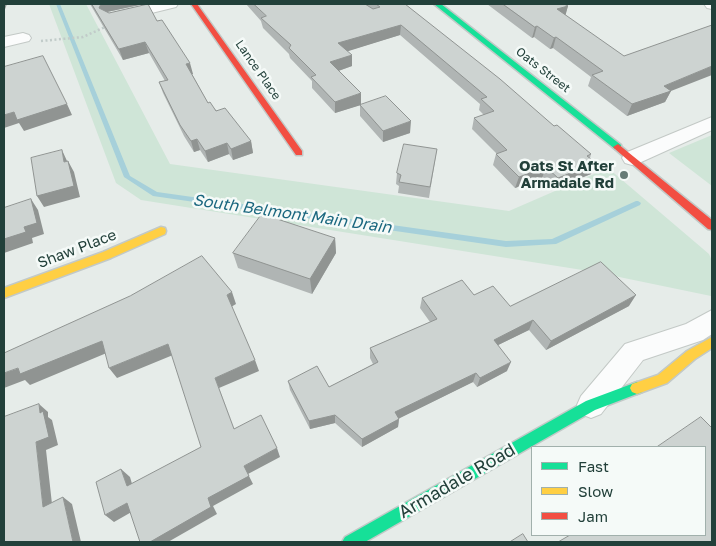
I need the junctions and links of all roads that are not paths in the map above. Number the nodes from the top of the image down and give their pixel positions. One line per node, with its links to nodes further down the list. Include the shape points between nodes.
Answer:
1 (171, 4): 4 (street)
2 (194, 4): 8 (street, Lance Place)
3 (437, 4): 9 (street, Oats Street)
4 (112, 17)
5 (23, 38): 6 (street)
6 (4, 42)
7 (712, 123): 9 (street)
8 (299, 153)
9 (632, 158): 10 (street, Oats Street); 11 (street, Oats Street)
10 (712, 214)
11 (712, 226)
12 (161, 231): 13 (street, Shaw Place, via 107,255)
13 (4, 292)
14 (712, 321): 16 (street, Armadale Road, via 694,332 634,352)
15 (712, 342): 16 (street, Armadale Road, via 662,379)
16 (591, 405): 17 (street, Armadale Road)
17 (350, 542)

